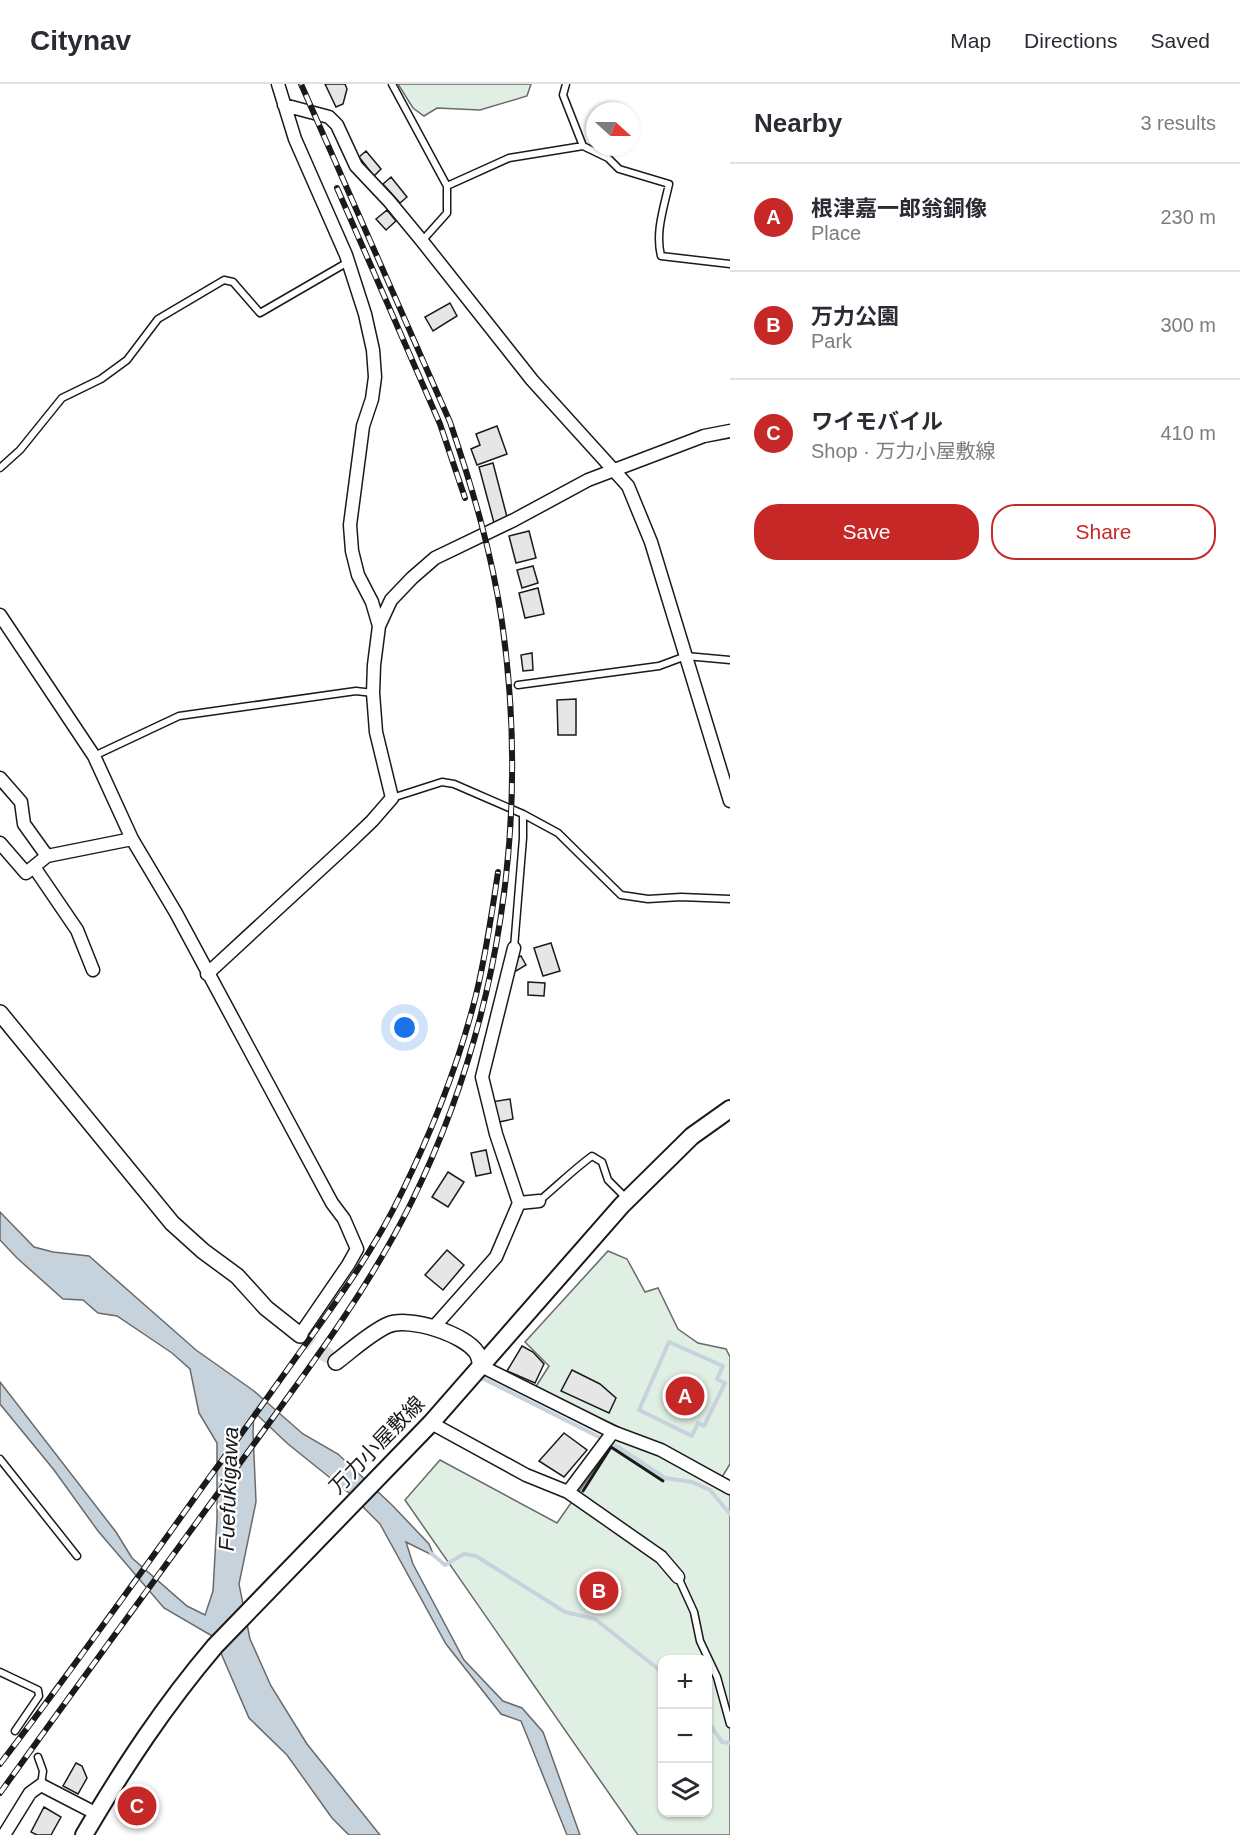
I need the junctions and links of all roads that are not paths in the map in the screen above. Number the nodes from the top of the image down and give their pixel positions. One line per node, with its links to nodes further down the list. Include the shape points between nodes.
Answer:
1 (278, 84): 4 (street)
2 (392, 84): 6 (lane)
3 (566, 84): 5 (lane, via 563,95)
4 (284, 105): 7 (street, via 329,117 337,125 356,166); 8 (street)
5 (583, 147): 6 (lane, via 509,158); 9 (lane, via 608,158 618,169 669,184 659,229 661,256)
6 (447, 186): 7 (lane, via 447,213)
7 (422, 241): 12 (street, via 532,380)
8 (348, 262): 11 (lane, via 260,313 233,282 224,280 158,318 127,360 101,379 62,398 20,450); 14 (street, via 365,314 375,377 363,426 353,498 352,551)
9 (730, 264)
10 (730, 431): 12 (street, via 704,436)
11 (0, 468)
12 (614, 470): 14 (street, via 435,558 392,600); 15 (street, via 628,486 651,542)
13 (0, 615): 19 (street)
14 (379, 626): 18 (street)
15 (687, 656): 16 (lane); 17 (lane, via 659,666); 21 (street)
16 (730, 660)
17 (518, 685)
18 (373, 693): 19 (lane, via 356,691 179,716); 22 (street, via 376,732)
19 (94, 756): 25 (street)
20 (0, 778): 27 (street, via 21,802 24,824)
21 (728, 785): 23 (street)
22 (392, 798): 24 (lane, via 442,782); 32 (street, via 350,843)
23 (730, 801)
24 (523, 814): 29 (lane, via 558,833 621,895 648,899); 30 (lane)
25 (132, 839): 27 (street); 32 (street)
26 (0, 843): 28 (street, via 26,873)
27 (47, 856): 28 (street)
28 (34, 867): 31 (street, via 77,930)
29 (730, 899)
30 (514, 948): 37 (street, via 482,1077)
31 (93, 970)
32 (207, 974): 39 (street, via 357,1249)
33 (0, 1013): 39 (street, via 172,1223)
34 (730, 1109): 35 (main road, 万力小屋敷線, via 692,1136)
35 (628, 1200): 36 (lane, via 608,1180 602,1162 592,1156); 41 (main road, 万力小屋敷線)
36 (539, 1201): 37 (street)
37 (519, 1203): 38 (street, via 496,1257)
38 (433, 1328): 40 (street, via 399,1321); 41 (street, via 467,1344 477,1352)
39 (300, 1335)
40 (336, 1362)
41 (481, 1366): 42 (main road, 万力小屋敷線); 43 (street)
42 (427, 1427): 46 (street); 54 (main road, 万力小屋敷線, via 215,1646 146,1736)
43 (608, 1438): 45 (street, via 661,1450); 46 (street)
44 (0, 1459): 47 (lane)
45 (730, 1488)
46 (568, 1492): 48 (street, via 661,1557)
47 (77, 1556)
48 (678, 1577): 50 (lane, via 717,1677)
49 (0, 1672): 51 (lane, via 38,1690 39,1696)
50 (730, 1724)
51 (15, 1731)
52 (38, 1757): 53 (lane, via 43,1771)
53 (41, 1785): 54 (street); 55 (street, via 30,1793)
54 (97, 1814): 56 (main road, 万力小屋敷線)
55 (4, 1835)
56 (84, 1835)

